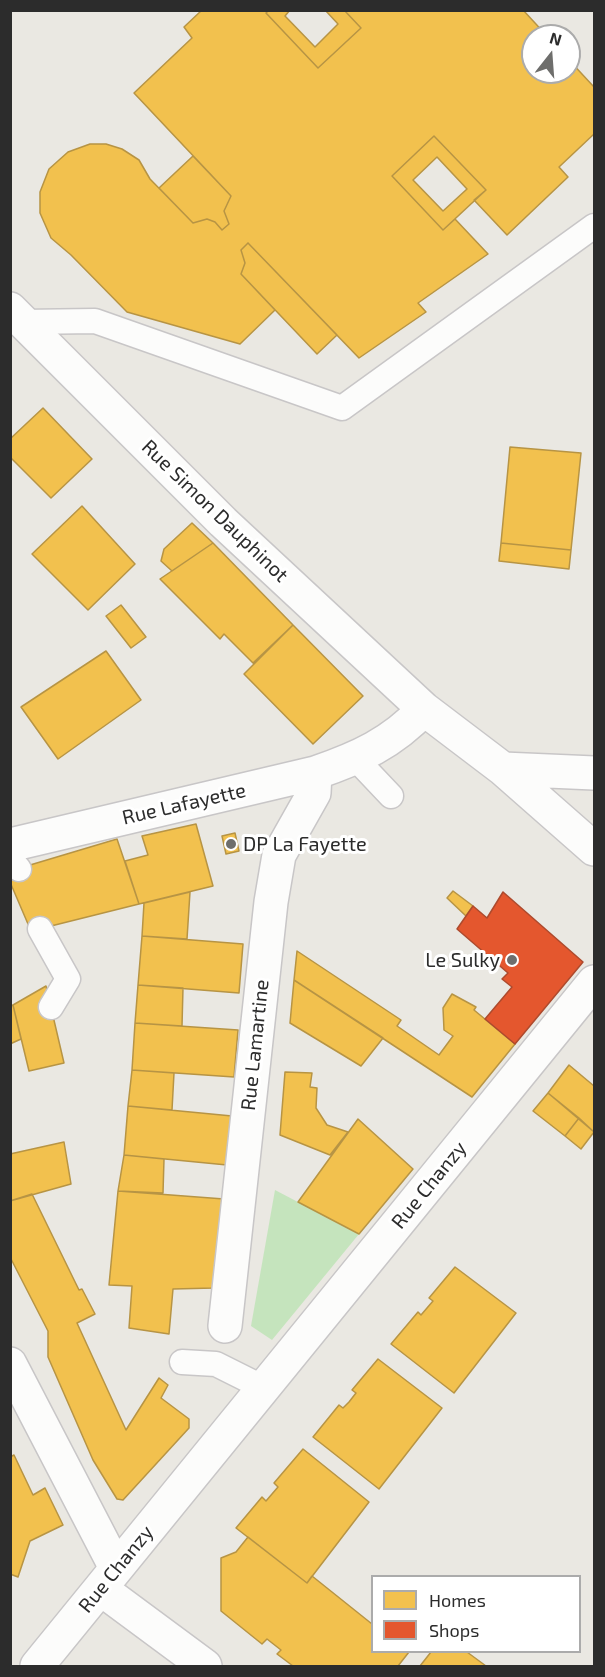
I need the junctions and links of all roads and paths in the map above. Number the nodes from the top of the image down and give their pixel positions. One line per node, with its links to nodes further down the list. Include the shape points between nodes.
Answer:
1 (594, 226): 2 (lane, via 342,408 95,321)
2 (17, 316): 3 (street, Rue Simon Dauphinot, via 224,522)
3 (424, 709): 4 (street, Rue Lafayette, via 403,731); 5 (street, Rue Simon Dauphinot)
4 (356, 759): 6 (street, Rue Lafayette); 8 (lane)
5 (503, 769): 7 (street); 9 (street, Rue Simon Dauphinot)
6 (315, 773): 10 (street, Rue Lafayette); 14 (street, Rue Lamartine, via 314,793 279,855 271,902)
7 (594, 773)
8 (391, 796)
9 (594, 849)
10 (13, 857)
11 (40, 929): 13 (lane, via 68,978)
12 (594, 982): 17 (street, Rue Chanzy)
13 (51, 1007)
14 (225, 1326)
15 (182, 1362): 17 (lane, via 216,1364)
16 (10, 1364): 18 (street)
17 (264, 1388): 18 (street, Rue Chanzy)
18 (109, 1579): 19 (street, Rue Chanzy); 20 (street)
19 (37, 1666)
20 (205, 1666)

